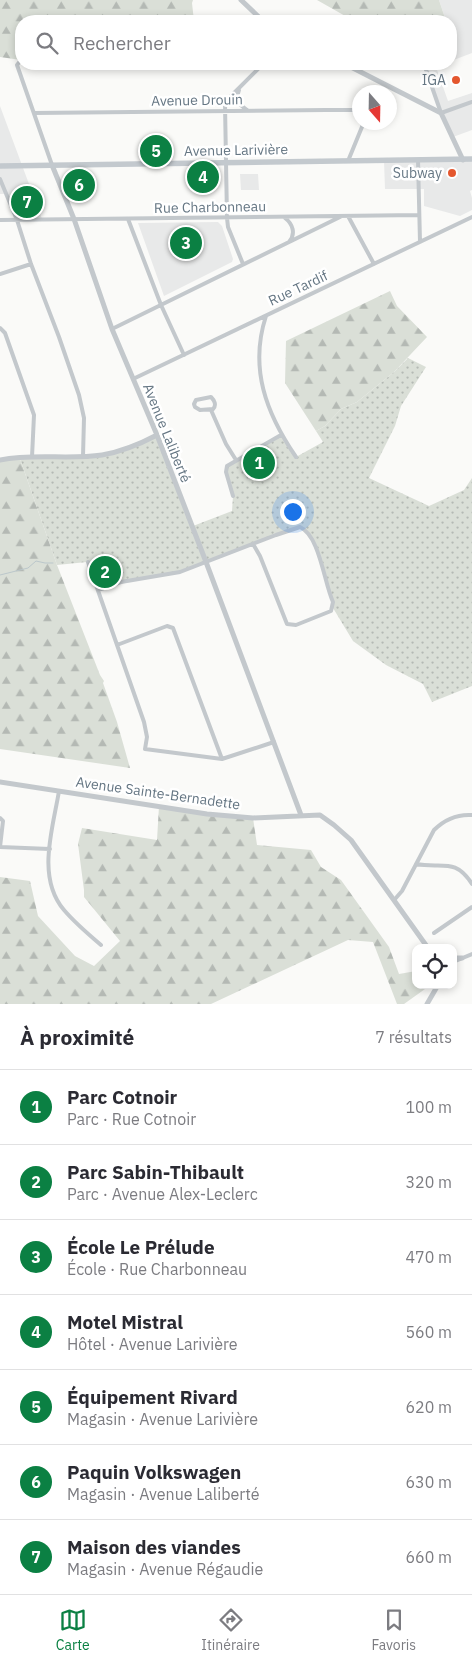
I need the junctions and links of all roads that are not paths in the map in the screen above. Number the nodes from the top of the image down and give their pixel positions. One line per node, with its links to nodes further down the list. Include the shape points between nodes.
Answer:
1 (241, 0): 2 (street)
2 (257, 15)
3 (18, 70): 12 (street, Avenue Laliberté)
4 (255, 70): 7 (street)
5 (356, 70): 13 (street)
6 (426, 70): 13 (street)
7 (240, 87): 9 (street, via 238,104); 11 (street, via 225,104)
8 (472, 102): 13 (street)
9 (249, 110): 10 (street, Avenue Drouin); 11 (street, Avenue Drouin)
10 (352, 110)
11 (225, 111): 12 (street, Avenue Drouin); 19 (street)
12 (34, 113): 20 (street, Avenue Laliberté)
13 (441, 113): 17 (street)
14 (361, 130): 18 (street)
15 (472, 158): 17 (main road, Avenue Larivière)
16 (418, 160): 17 (main road, Avenue Larivière); 18 (main road, Avenue Larivière); 25 (street)
17 (463, 160)
18 (348, 161): 19 (main road, Avenue Larivière)
19 (226, 162): 20 (main road, Avenue Larivière); 27 (street)
20 (52, 165): 21 (main road, Avenue Larivière); 29 (street, Avenue Laliberté)
21 (0, 166)
22 (0, 178): 32 (street)
23 (342, 216): 24 (street, Rue Charbonneau); 26 (street, Rue Charbonneau); 34 (street)
24 (348, 216): 25 (street, Rue Charbonneau); 37 (street)
25 (419, 216): 33 (street)
26 (283, 217): 27 (street, Rue Charbonneau); 34 (street, via 292,225 293,237)
27 (227, 218): 30 (street, Rue Charbonneau); 36 (street)
28 (472, 218): 33 (street, Rue Tardif)
29 (74, 219): 30 (street, Rue Charbonneau); 32 (street, Rue Charbonneau); 42 (street, Avenue Laliberté)
30 (128, 219): 39 (street)
31 (0, 220): 32 (street, Rue Charbonneau)
32 (17, 220): 35 (street)
33 (420, 242): 37 (street, Rue Tardif)
34 (288, 243): 36 (street)
35 (31, 264): 38 (street); 48 (street, via 78,395 84,418)
36 (243, 264): 39 (street)
37 (374, 264): 40 (street, Rue Tardif)
38 (0, 274)
39 (161, 305): 42 (street); 43 (street)
40 (266, 316): 43 (street, Rue Tardif); 47 (street, via 259,366 269,406)
41 (0, 328): 49 (street, via 5,333 34,415)
42 (112, 329): 44 (street, Avenue Laliberté)
43 (184, 355): 44 (street, Rue Tardif)
44 (133, 379): 46 (street, Avenue Laliberté)
45 (211, 410): 45 (street, via 198,410 194,407 195,401 211,397 215,406); 52 (street)
46 (157, 435): 48 (street, via 114,452); 56 (street, Avenue Laliberté)
47 (281, 435): 50 (street); 52 (street)
48 (82, 456): 49 (street)
49 (32, 457): 51 (street)
50 (296, 457)
51 (0, 460)
52 (236, 460): 53 (street, via 227,466 226,472)
53 (234, 496)
54 (253, 544): 54 (street, via 287,624 296,625 327,614 333,608 316,549 304,529 291,529); 56 (street)
55 (88, 562): 57 (street)
56 (206, 562): 57 (street, via 173,574 121,582); 59 (street, Avenue Laliberté)
57 (98, 590): 58 (street)
58 (117, 645): 60 (street, via 146,726 145,749); 60 (street, via 167,626 173,628)
59 (274, 742): 60 (street); 64 (street, Avenue Laliberté)
60 (222, 759)
61 (0, 782): 62 (street, Avenue Sainte-Bernadette)
62 (59, 791): 64 (street, Avenue Sainte-Bernadette, via 207,814 253,818); 67 (street)
63 (471, 814): 68 (street, via 453,817 438,826)
64 (300, 815): 70 (street, Avenue Sainte-Bernadette, via 320,815 351,840)
65 (0, 818): 66 (street, via 3,822)
66 (0, 847): 67 (street)
67 (50, 849): 74 (street, via 49,875 59,902)
68 (416, 864): 69 (street, via 459,868); 70 (street)
69 (472, 884)
70 (394, 900): 73 (street, Avenue Sainte-Bernadette)
71 (472, 907): 72 (street)
72 (434, 934)
73 (426, 944)
74 (101, 945)
75 (472, 954): 76 (street)
76 (462, 958): 77 (street)
77 (457, 959)
78 (436, 989): 79 (street)
79 (427, 1004)

